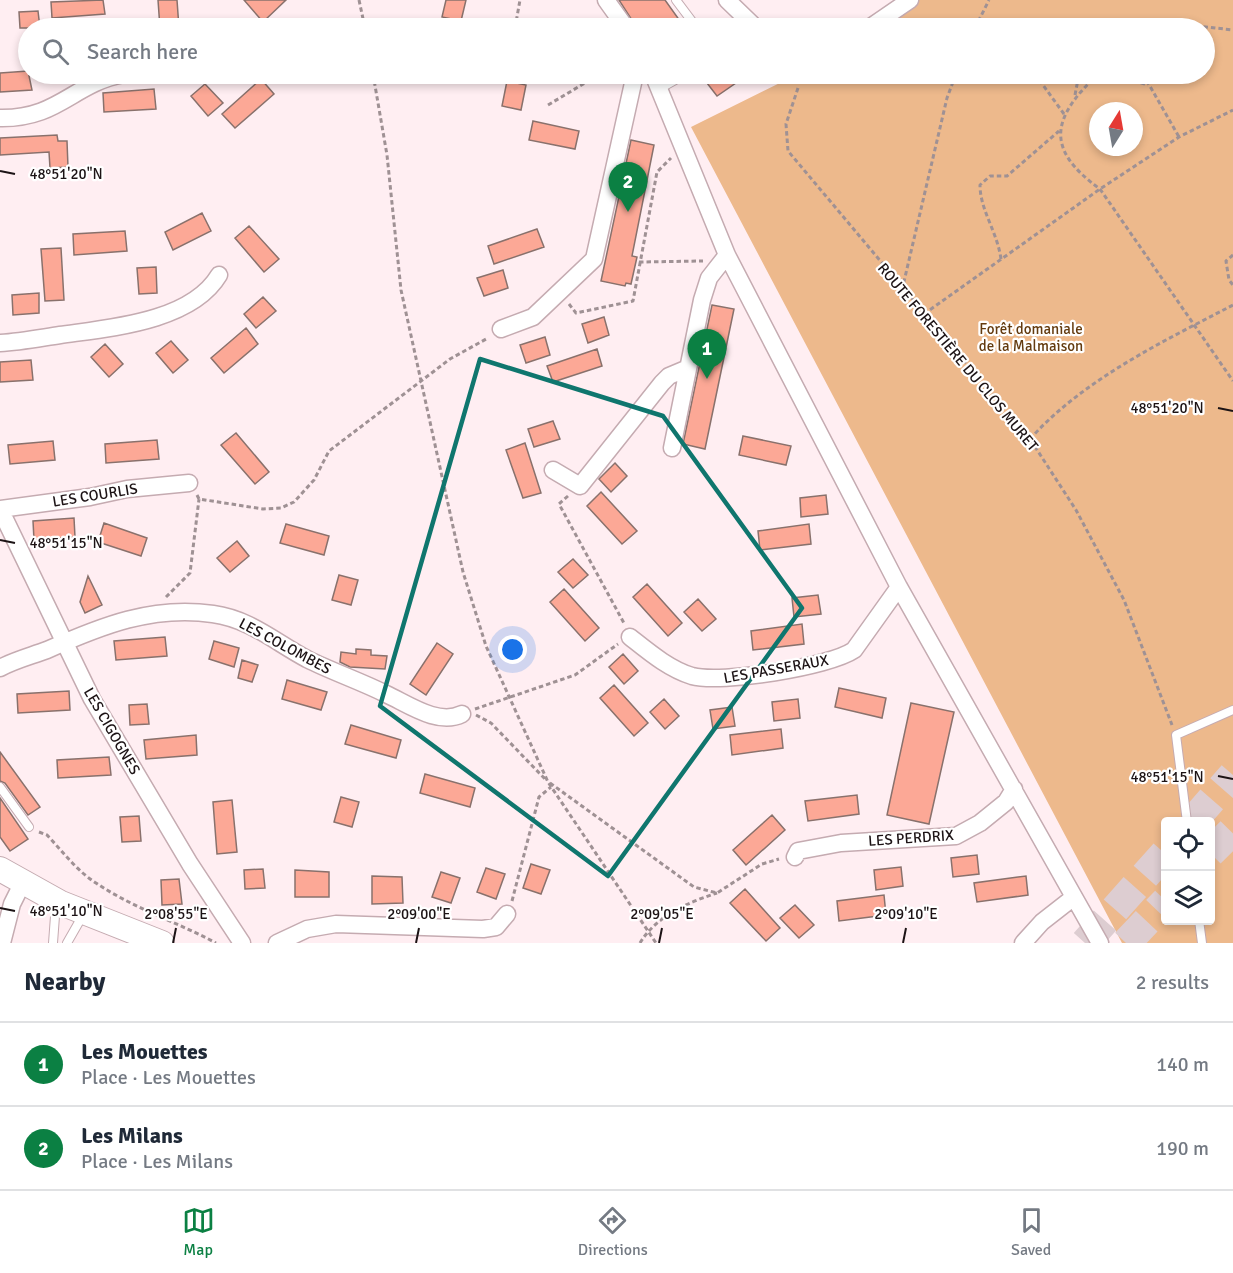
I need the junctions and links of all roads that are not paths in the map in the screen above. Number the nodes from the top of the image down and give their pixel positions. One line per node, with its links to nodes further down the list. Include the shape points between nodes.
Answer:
1 (606, 0): 5 (street)
2 (676, 0): 6 (lane)
3 (727, 0): 7 (street)
4 (910, 0): 8 (street)
5 (619, 18)
6 (690, 18)
7 (746, 18)
8 (884, 18)
9 (94, 84): 12 (street, via 41,114)
10 (633, 84): 15 (street, via 594,259 533,317)
11 (658, 84): 13 (street)
12 (0, 118)
13 (727, 255): 17 (street, via 709,278); 22 (street)
14 (219, 275): 16 (street, via 212,286 188,305 144,322)
15 (501, 329)
16 (0, 343)
17 (688, 368): 18 (street); 19 (street, via 662,383 580,486)
18 (672, 448)
19 (553, 470)
20 (189, 483): 21 (street, LES COURLIS)
21 (0, 509): 24 (street, LES CIGOGNES)
22 (900, 587): 23 (street, LES PASSERAUX, via 854,650 814,665 707,679 680,671); 29 (street)
23 (630, 637)
24 (64, 641): 25 (street, LES COLOMBES); 27 (street, LES COLOMBES, via 123,619 147,615 201,612 234,618 273,636 307,659 410,706 444,718); 44 (street, LES CIGOGNES, via 92,699)
25 (0, 668)
26 (1233, 710): 30 (lane, via 1176,735)
27 (462, 714)
28 (0, 787): 31 (lane)
29 (1014, 789): 32 (street, LES PERDRIX, via 980,823 956,836 841,843 798,851); 35 (street)
30 (1186, 817)
31 (29, 827)
32 (795, 857)
33 (0, 870): 34 (street)
34 (12, 889): 36 (street); 40 (street)
35 (1074, 897): 46 (street); 47 (street)
36 (58, 910): 39 (street); 41 (lane)
37 (507, 914): 45 (street, via 496,927 483,929 319,925)
38 (1200, 925): 48 (lane)
39 (77, 927): 42 (street); 43 (street)
40 (2, 943)
41 (53, 943)
42 (120, 943)
43 (162, 943)
44 (242, 943)
45 (277, 943)
46 (1023, 943)
47 (1100, 943)
48 (1202, 943)

